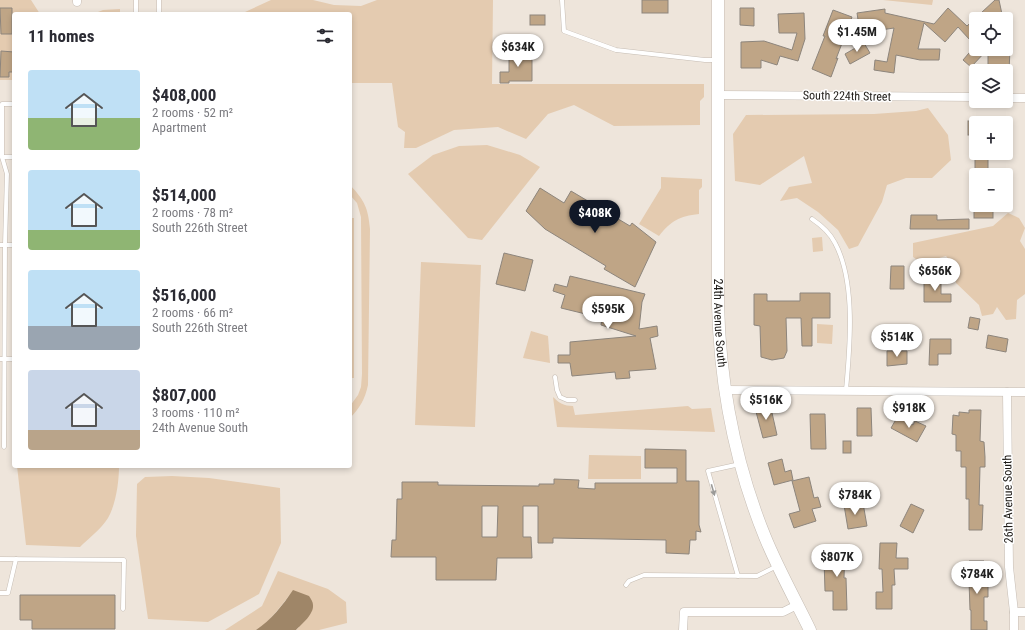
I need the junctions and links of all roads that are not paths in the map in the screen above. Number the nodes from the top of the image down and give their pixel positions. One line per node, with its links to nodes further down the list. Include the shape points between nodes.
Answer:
1 (136, 0): 5 (lane)
2 (159, 0): 6 (lane)
3 (562, 0): 7 (lane, via 564,31 616,50)
4 (718, 0): 7 (street, 24th Avenue South)
5 (136, 12)
6 (159, 12)
7 (718, 60): 8 (street, 24th Avenue South)
8 (718, 95): 9 (street, South 224th Street); 19 (street, 24th Avenue South, via 718,305)
9 (969, 97)
10 (1013, 98): 11 (street)
11 (1025, 98)
12 (12, 104): 13 (lane, via 2,104)
13 (2, 157): 14 (lane); 16 (lane, via 7,174)
14 (12, 157)
15 (812, 219): 20 (lane, via 835,241 844,271 850,328)
16 (2, 245): 17 (lane)
17 (2, 359): 24 (lane)
18 (556, 377): 23 (lane, via 560,397)
19 (724, 390): 20 (street); 25 (street, 24th Avenue South)
20 (846, 390): 21 (street)
21 (1007, 392): 22 (street); 34 (street, 26th Avenue South, via 1009,567)
22 (1025, 392)
23 (575, 400)
24 (4, 447)
25 (740, 464): 28 (street, 24th Avenue South); 29 (lane, one-way to 29, via 708,471)
26 (0, 559): 27 (lane)
27 (16, 559): 31 (lane, via 8,593); 33 (lane, via 124,560)
28 (777, 566): 29 (lane, via 757,576); 32 (street, 24th Avenue South)
29 (738, 576): 30 (lane, via 644,575 629,581)
30 (626, 585)
31 (0, 593)
32 (797, 605): 36 (street, via 782,612 684,612); 37 (street, 24th Avenue South)
33 (123, 609)
34 (1014, 612): 35 (street); 38 (street, 26th Avenue South)
35 (1025, 612)
36 (683, 630)
37 (810, 630)
38 (1014, 630)

